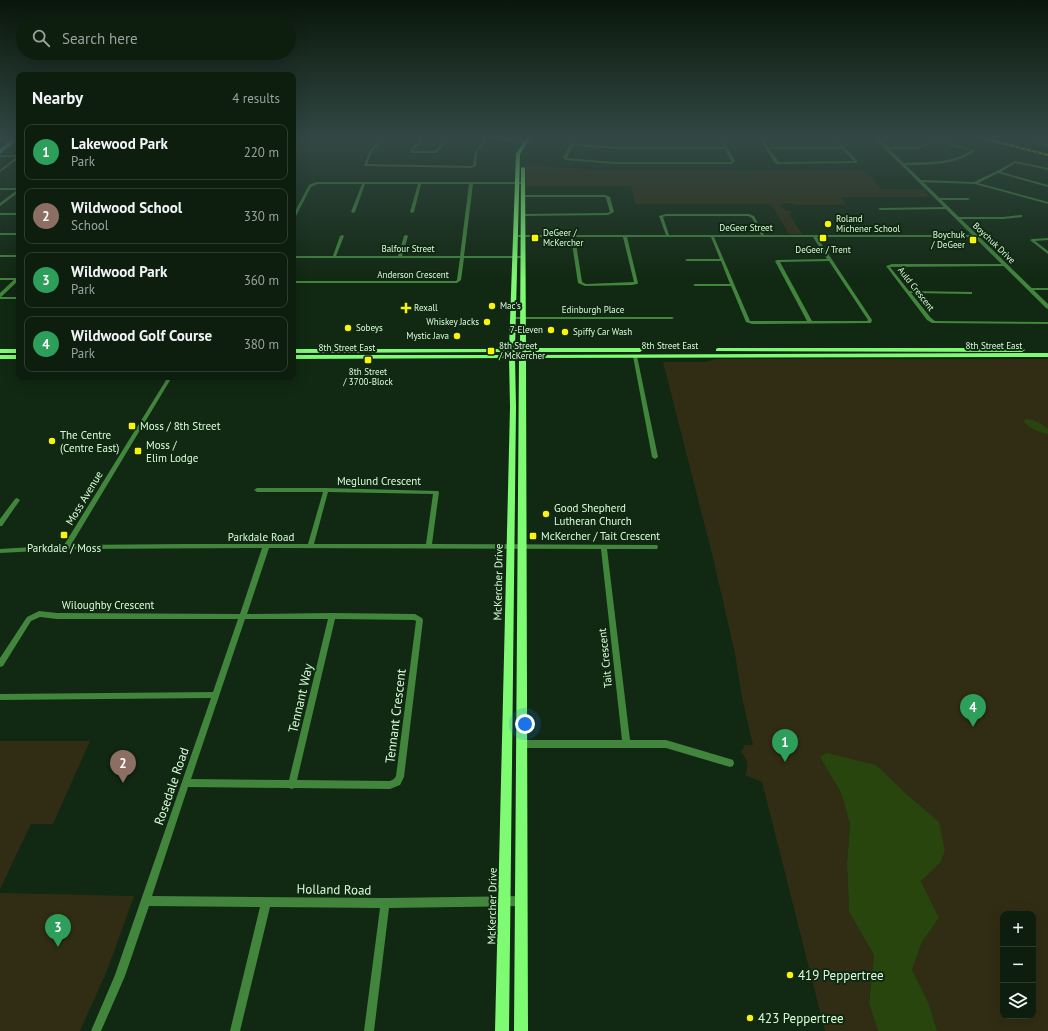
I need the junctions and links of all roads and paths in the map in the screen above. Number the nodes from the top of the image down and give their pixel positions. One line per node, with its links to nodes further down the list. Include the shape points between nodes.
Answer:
1 (311, 185): 19 (street)
2 (363, 185): 20 (street)
3 (419, 185): 21 (street)
4 (471, 185): 47 (street, Anderson Crescent)
5 (520, 185): 12 (main road, McKercher Drive)
6 (520, 185): 31 (main road, McKercher Drive)
7 (923, 185): 13 (street, Boychuk Drive)
8 (983, 185): 15 (street)
9 (0, 189): 10 (street)
10 (16, 190)
11 (16, 192): 16 (street)
12 (523, 196): 24 (main road, McKercher Drive); 24 (street, via 605,196 608,197 612,212)
13 (938, 199): 14 (street); 17 (street, Boychuk Drive)
14 (968, 199)
15 (1048, 203)
16 (0, 205)
17 (947, 208): 18 (street); 26 (street, Boychuk Drive)
18 (880, 209)
19 (296, 212)
20 (353, 212)
21 (412, 212)
22 (0, 214): 23 (street)
23 (16, 214)
24 (523, 215): 32 (main road, McKercher Drive)
25 (1021, 216): 26 (street)
26 (957, 218): 39 (street, Boychuk Drive)
27 (0, 234): 28 (street)
28 (16, 234)
29 (342, 236): 45 (street)
30 (406, 236): 46 (street)
31 (516, 236): 32 (street, DeGeer Street); 48 (main road, McKercher Drive)
32 (523, 236): 33 (street, DeGeer Street); 49 (main road, McKercher Drive)
33 (574, 236): 34 (street, DeGeer Street); 34 (street, via 580,283 585,285 636,283)
34 (625, 236): 35 (street, DeGeer Street)
35 (668, 236): 36 (street, DeGeer Street); 37 (street, via 661,216 749,215 753,217)
36 (712, 236): 37 (street, DeGeer Street); 51 (street)
37 (763, 236): 38 (street, DeGeer Street)
38 (814, 236): 39 (street, DeGeer Street); 52 (street)
39 (976, 236): 53 (street, Boychuk Drive)
40 (1048, 239): 41 (street, via 1032,240)
41 (1048, 253)
42 (0, 256): 43 (street)
43 (16, 256)
44 (296, 257): 45 (street, Balfour Street)
45 (334, 257): 46 (street, Balfour Street)
46 (400, 257): 47 (street, Balfour Street)
47 (462, 257): 48 (street, Balfour Street); 57 (street, Anderson Crescent, via 457,282)
48 (515, 257): 49 (street, Balfour Street); 67 (main road, McKercher Drive)
49 (523, 257): 68 (main road, McKercher Drive)
50 (686, 260): 51 (street)
51 (722, 260): 59 (street)
52 (830, 260): 70 (street, via 777,261); 70 (street, via 870,320 862,323)
53 (1005, 265): 60 (street, Boychuk Drive); 62 (street, Auld Crescent, via 889,266)
54 (16, 278): 55 (street)
55 (0, 279)
56 (16, 280): 64 (street)
57 (296, 282)
58 (696, 285): 59 (street)
59 (733, 286): 70 (street, via 748,322)
60 (1030, 289): 61 (street); 66 (street, Boychuk Drive)
61 (1048, 289)
62 (910, 292): 63 (street); 71 (street, Auld Crescent, via 929,319 934,322)
63 (971, 293)
64 (0, 297): 65 (street)
65 (16, 298)
66 (1048, 307)
67 (514, 318): 68 (street, Edinburgh Place); 73 (main road, McKercher Drive)
68 (523, 318): 69 (street, Edinburgh Place); 72 (main road, McKercher Drive)
69 (672, 318)
70 (810, 322)
71 (1048, 323)
72 (523, 340): 80 (main road, McKercher Drive); 81 (main road, via 532,348)
73 (513, 342): 78 (main road); 79 (main road, McKercher Drive)
74 (1048, 350): 81 (main road, 8th Street East)
75 (0, 351): 76 (main road)
76 (16, 351)
77 (296, 351): 78 (main road, 8th Street East)
78 (490, 351): 79 (main road, 8th Street East)
79 (512, 353): 80 (main road, 8th Street East); 83 (main road, 8th Street East); 88 (main road, McKercher Drive)
80 (523, 353): 81 (main road, 8th Street East); 89 (main road, McKercher Drive)
81 (545, 353): 84 (main road, 8th Street East); 89 (main road, via 531,360)
82 (1048, 355): 84 (main road, 8th Street East)
83 (470, 356): 87 (main road, 8th Street East); 88 (main road, via 500,359 508,362)
84 (635, 356): 91 (street)
85 (0, 357): 86 (main road)
86 (16, 357)
87 (296, 357)
88 (512, 369): 99 (main road, McKercher Drive)
89 (523, 373): 100 (main road, McKercher Drive)
90 (168, 380): 103 (street, Moss Avenue)
91 (655, 457)
92 (257, 490): 93 (street)
93 (326, 490): 97 (street, Meglund Crescent); 98 (street, Meglund Crescent, via 436,492)
94 (17, 500): 95 (street)
95 (0, 524)
96 (266, 547): 97 (street, Parkdale Road); 103 (street, Parkdale Road); 105 (street, Rosedale Road)
97 (310, 547): 98 (street, Parkdale Road)
98 (429, 547): 99 (street, Parkdale Road)
99 (510, 547): 100 (street, Parkdale Road); 116 (main road, McKercher Drive)
100 (522, 547): 101 (street); 110 (main road, McKercher Drive)
101 (604, 547): 102 (street); 111 (street, Tait Crescent)
102 (655, 547)
103 (66, 548): 104 (street, Parkdale Road)
104 (0, 551)
105 (242, 616): 106 (street, Tennant Crescent); 107 (street, Wiloughby Crescent, via 39,614 25,622); 108 (street, Rosedale Road)
106 (332, 616): 114 (street, Tennant Way); 114 (street, Tennant Crescent, via 416,617 420,620 400,777 397,782 390,785)
107 (0, 664)
108 (215, 695): 109 (street); 113 (street, Rosedale Road)
109 (0, 697)
110 (521, 744): 111 (street); 117 (main road, McKercher Drive)
111 (626, 744): 112 (street, via 666,744)
112 (730, 763)
113 (186, 783): 114 (street, Tennant Crescent); 115 (street, Rosedale Road)
114 (292, 785)
115 (146, 901): 118 (street, Holland Road); 120 (street, Rosedale Road, via 120,976)
116 (504, 901): 117 (street, Holland Road); 119 (street, Holland Road); 123 (main road, McKercher Drive)
117 (521, 901): 124 (main road, McKercher Drive)
118 (266, 902): 119 (street, Holland Road); 121 (street)
119 (385, 903): 122 (street)
120 (96, 1031)
121 (235, 1031)
122 (369, 1031)
123 (502, 1031)
124 (521, 1031)

